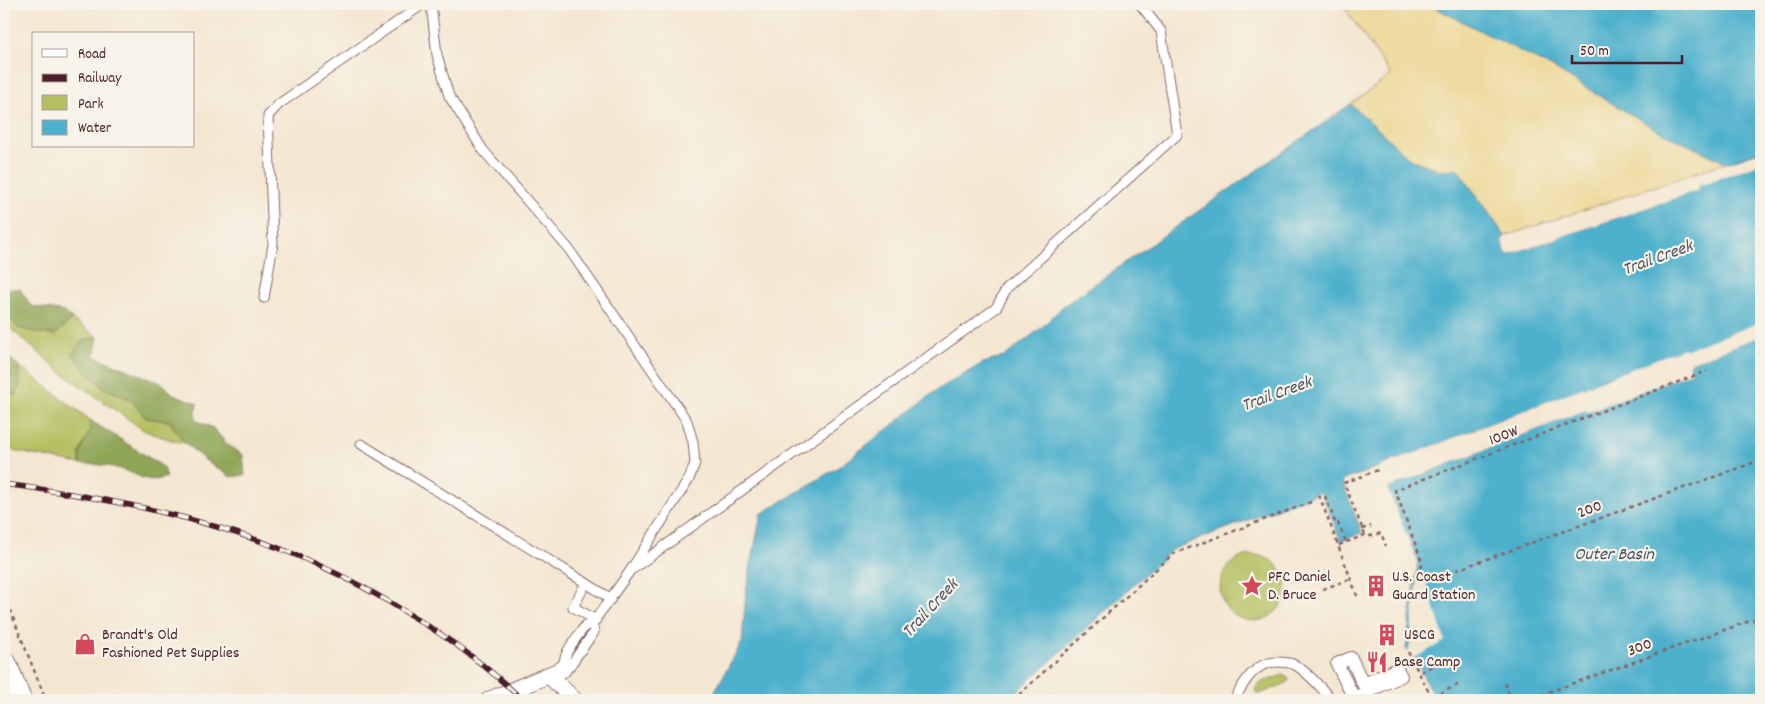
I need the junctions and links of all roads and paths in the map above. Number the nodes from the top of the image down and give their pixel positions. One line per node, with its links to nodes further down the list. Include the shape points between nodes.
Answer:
1 (423, 4): 4 (lane, via 279,104 268,116 273,244)
2 (431, 4): 18 (lane, via 437,55 449,96 483,150 568,248 687,421 695,464 679,496)
3 (1140, 4): 18 (lane, via 1161,31 1177,135 1008,288 996,308)
4 (264, 298)
5 (1707, 371): 19 (path, 100W, via 1395,490 1422,562)
6 (361, 444): 22 (lane)
7 (1761, 460): 21 (path, 200)
8 (1378, 470): 13 (path, via 1344,483)
9 (1319, 495): 16 (path)
10 (1325, 496): 15 (path)
11 (1311, 502): 42 (path, via 1174,554)
12 (1371, 526): 13 (path)
13 (1362, 529): 14 (path)
14 (1365, 535): 15 (path); 17 (path, via 1381,532)
15 (1346, 542): 16 (path)
16 (1339, 545): 20 (path)
17 (1386, 546)
18 (630, 571): 26 (lane)
19 (1421, 576)
20 (1350, 579): 23 (path); 25 (path)
21 (1426, 581)
22 (586, 583): 26 (lane); 28 (lane, via 573,607)
23 (1323, 589)
24 (4, 595): 39 (path)
25 (1358, 598)
26 (611, 599): 28 (lane)
27 (1761, 616): 46 (path, 300)
28 (594, 622): 33 (lane, via 585,626)
29 (1408, 652): 37 (path)
30 (1351, 658): 30 (street, via 1338,664 1354,698 1401,676 1397,669 1363,684)
31 (1446, 658): 34 (path)
32 (4, 664): 38 (main road)
33 (556, 672): 40 (street); 41 (street)
34 (1421, 672)
35 (1461, 683): 37 (path)
36 (1505, 683): 45 (path)
37 (1433, 699)
38 (18, 700)
39 (46, 700)
40 (489, 700)
41 (574, 700)
42 (1012, 700)
43 (1234, 700): 44 (lane, via 1255,670 1273,662 1292,663)
44 (1332, 700)
45 (1511, 700)
46 (1526, 700)

